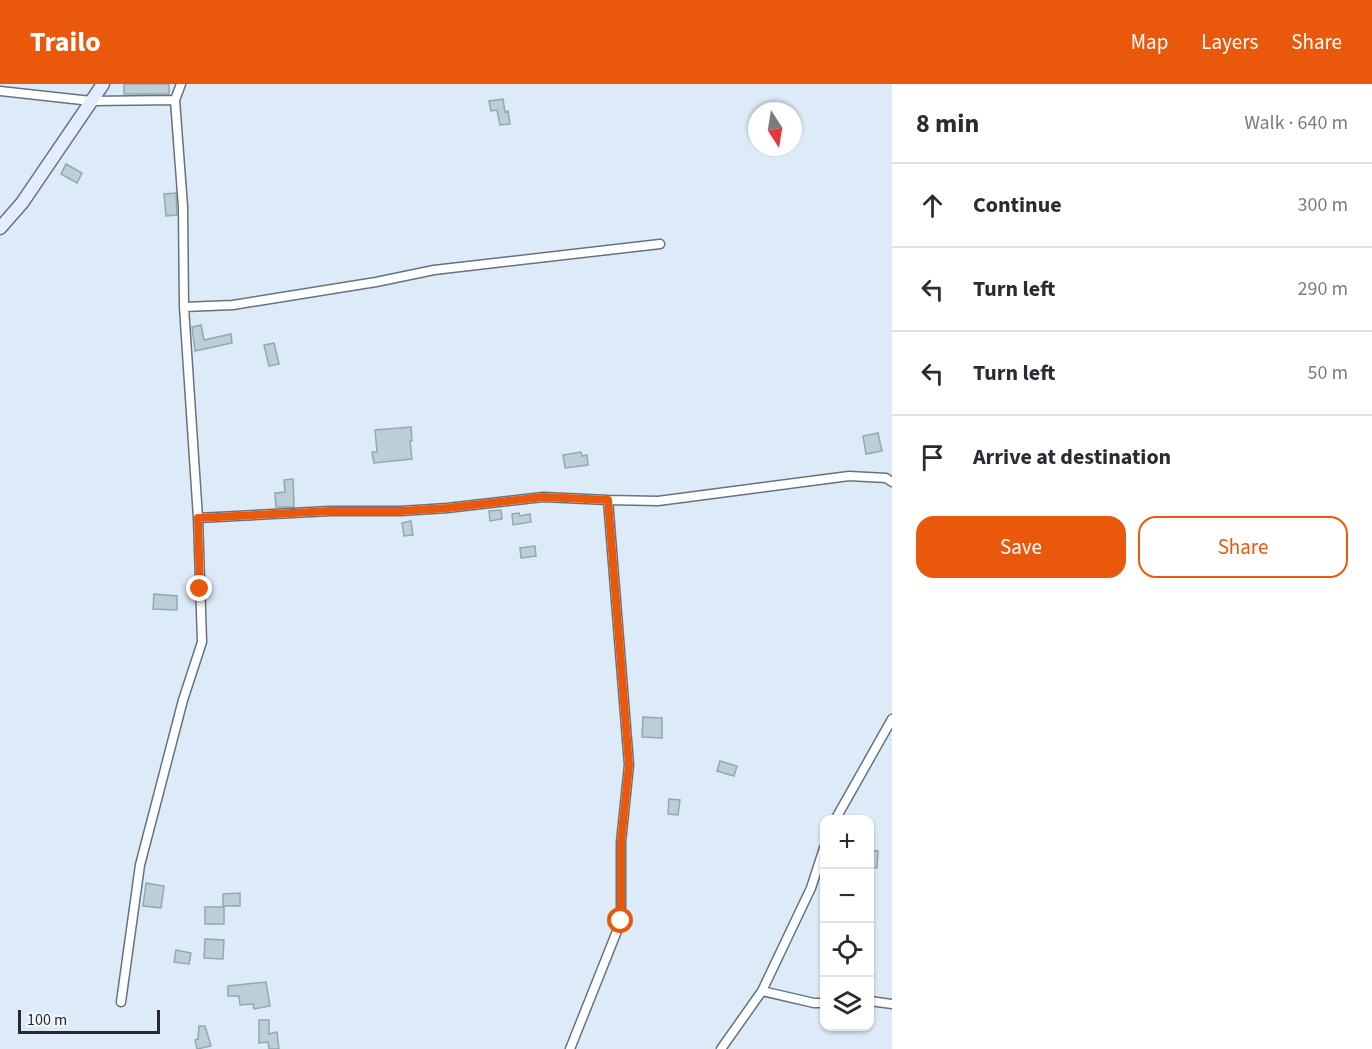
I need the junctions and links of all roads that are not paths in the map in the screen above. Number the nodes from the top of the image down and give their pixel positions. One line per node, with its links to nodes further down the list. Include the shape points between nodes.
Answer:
1 (103, 84): 5 (main road)
2 (181, 84): 4 (street)
3 (0, 91): 5 (street)
4 (175, 100): 5 (street); 8 (street, via 183,207)
5 (91, 102): 6 (main road, via 22,203)
6 (0, 228)
7 (660, 244): 8 (street, via 434,270 233,305)
8 (184, 307): 11 (street)
9 (892, 482): 10 (street, via 886,478 849,476 658,501)
10 (608, 500): 11 (street, via 543,497 401,511); 20 (street, via 629,765 621,842 621,921)
11 (198, 518): 16 (street, via 201,642 140,865)
12 (892, 718): 13 (street)
13 (837, 815)
14 (820, 863): 15 (street)
15 (762, 991): 18 (street); 21 (street)
16 (121, 1002)
17 (874, 1002): 19 (street)
18 (820, 1003)
19 (892, 1004)
20 (570, 1049)
21 (721, 1049)

